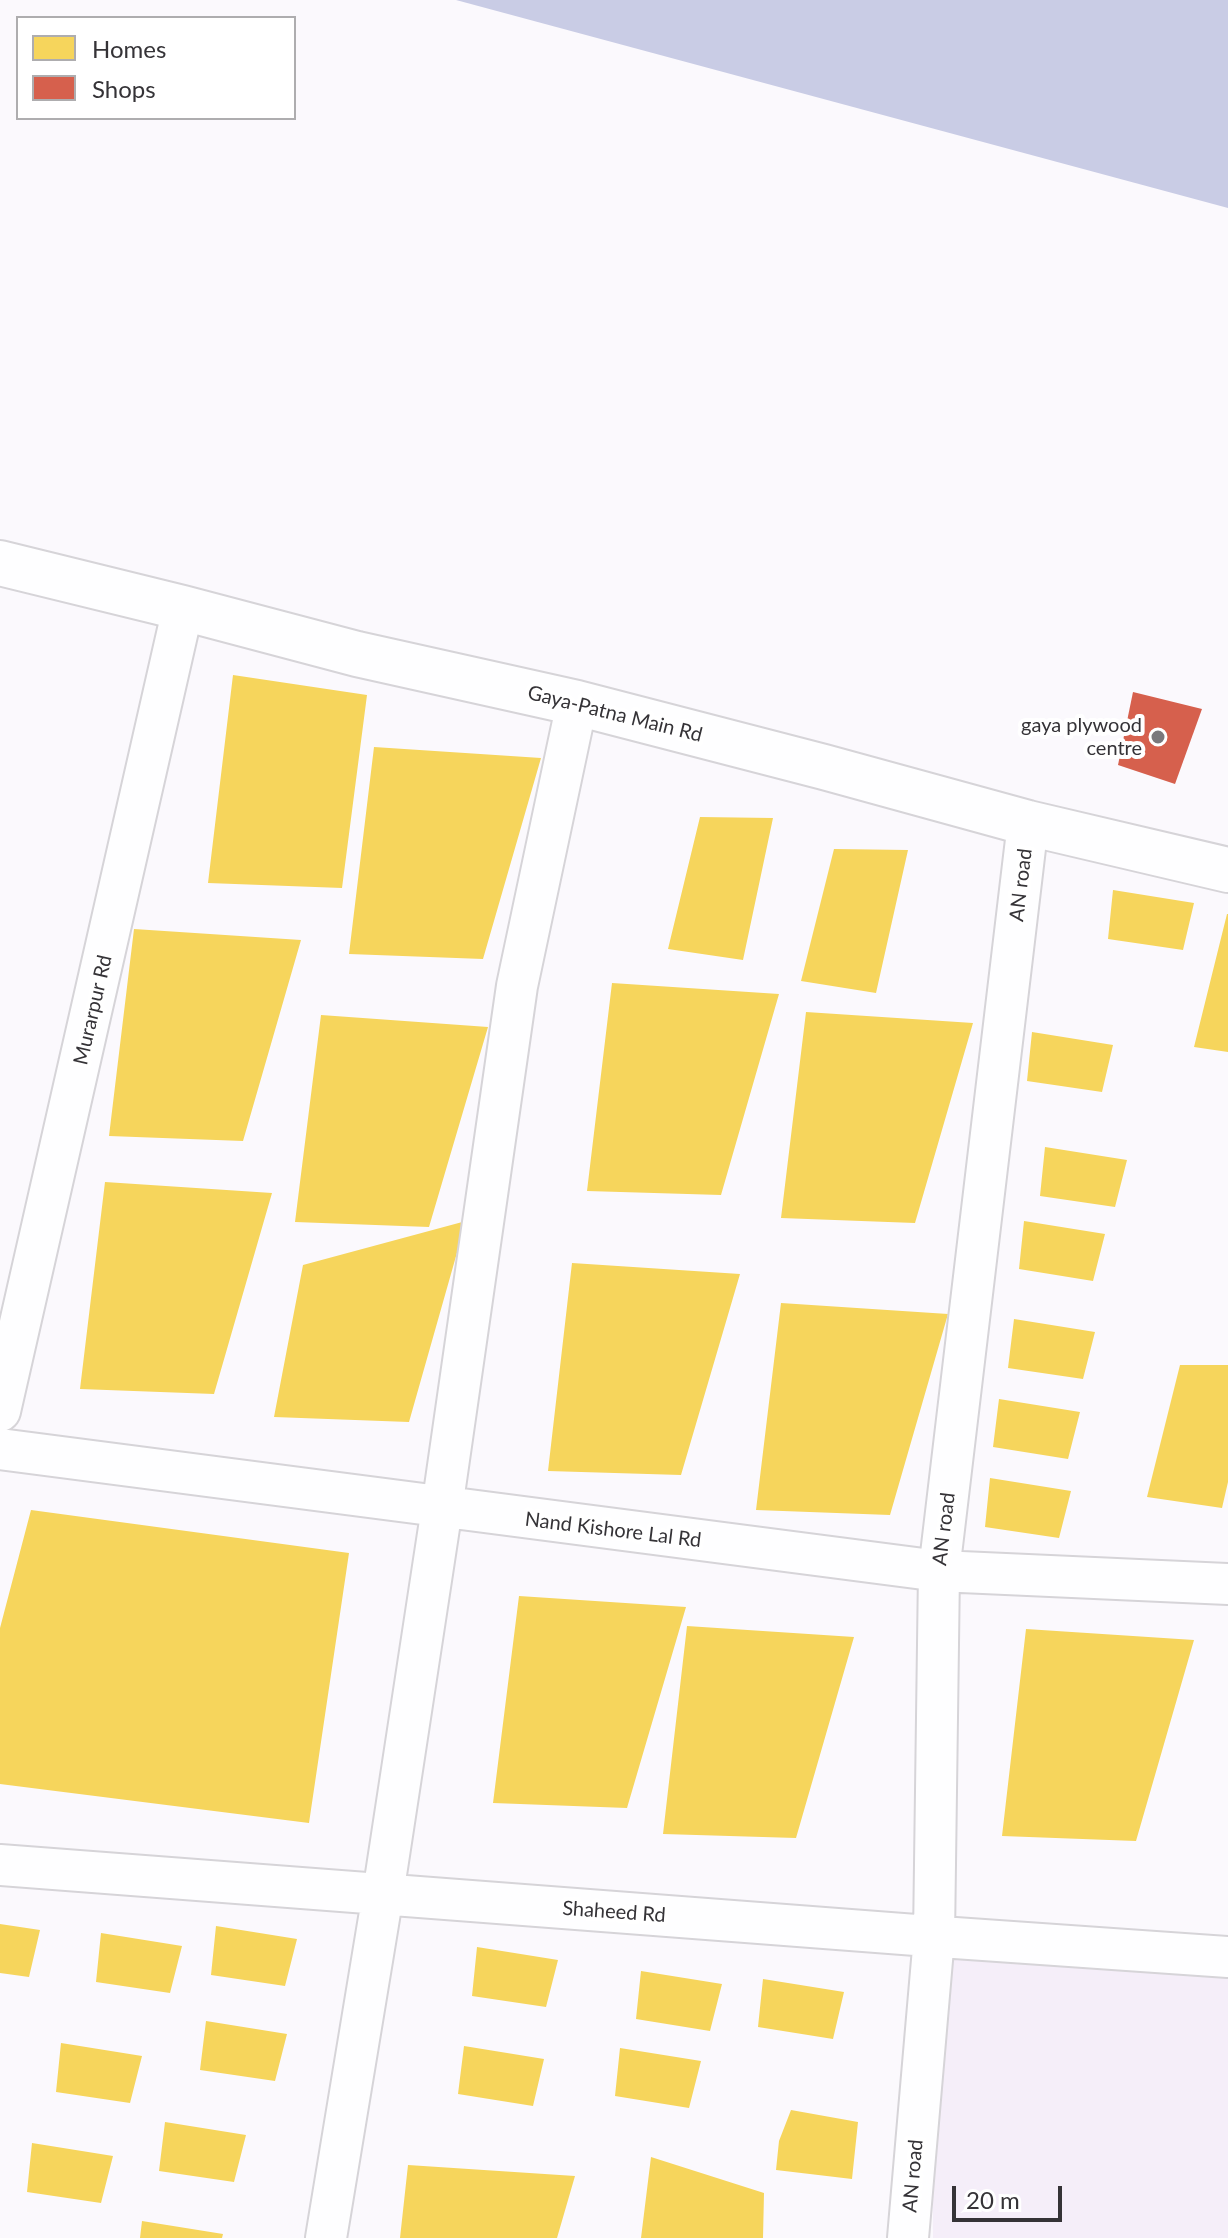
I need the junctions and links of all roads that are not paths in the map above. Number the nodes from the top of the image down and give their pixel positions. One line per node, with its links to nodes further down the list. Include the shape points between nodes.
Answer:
1 (0, 563): 2 (main road, Gaya-Patna Main Rd)
2 (183, 608): 3 (main road, Gaya-Patna Main Rd); 6 (street, Murarpur Rd)
3 (577, 703): 4 (main road, Gaya-Patna Main Rd); 8 (street, via 517,986)
4 (1028, 823): 5 (main road, Gaya-Patna Main Rd); 9 (street, AN road)
5 (1228, 870)
6 (0, 1411)
7 (0, 1449): 8 (street, Nand Kishore Lal Rd)
8 (442, 1508): 9 (street, Nand Kishore Lal Rd); 12 (street)
9 (939, 1571): 10 (street, Nand Kishore Lal Rd); 13 (street, AN road)
10 (1228, 1584)
11 (0, 1865): 12 (street, Shaheed Rd)
12 (383, 1894): 13 (street, Shaheed Rd); 15 (street)
13 (934, 1937): 14 (street, Shaheed Rd); 16 (street, AN road)
14 (1228, 1957)
15 (326, 2238)
16 (908, 2238)

